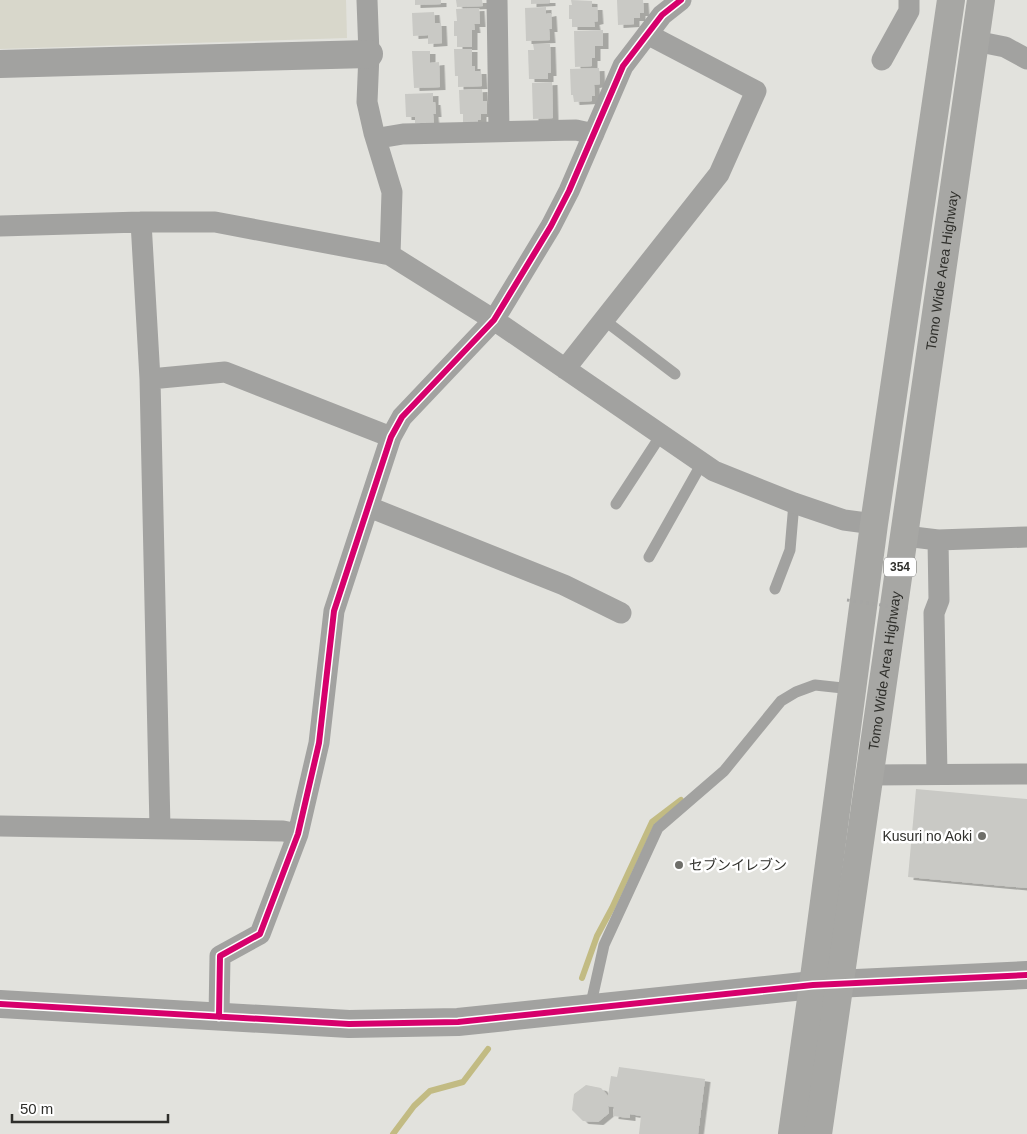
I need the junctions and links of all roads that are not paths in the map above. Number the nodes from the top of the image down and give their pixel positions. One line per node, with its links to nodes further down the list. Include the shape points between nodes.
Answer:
1 (367, 0): 9 (street)
2 (497, 0): 13 (street)
3 (681, 0): 7 (street, via 662,15)
4 (909, 0): 11 (street, via 910,11)
5 (951, 0): 30 (highway, Tomo Wide Area Highway / 354)
6 (981, 0): 8 (highway, Tomo Wide Area Highway / 354)
7 (647, 34): 14 (street, via 623,66); 20 (street, via 756,91 719,174)
8 (975, 41): 10 (street, via 1005,47); 31 (highway, Tomo Wide Area Highway / 354)
9 (369, 54): 12 (street); 15 (street, via 367,102)
10 (1027, 59)
11 (882, 60)
12 (0, 64)
13 (499, 132): 14 (street, via 576,130); 15 (street, via 403,134)
14 (594, 134): 19 (street, via 551,226)
15 (377, 141): 18 (street, via 392,192)
16 (141, 222): 17 (street); 18 (street, via 215,222); 23 (street)
17 (0, 226)
18 (390, 255): 19 (street)
19 (494, 320): 21 (street); 25 (street, via 402,417)
20 (604, 320): 21 (street); 22 (lane)
21 (565, 369): 24 (street)
22 (675, 374)
23 (150, 379): 25 (street, via 225,372); 42 (street)
24 (662, 435): 26 (street); 28 (lane)
25 (392, 437): 29 (street)
26 (702, 463): 27 (street, via 714,471); 34 (lane)
27 (794, 503): 30 (street, via 844,520); 35 (lane, via 790,550)
28 (616, 504)
29 (369, 508): 36 (street, via 564,585); 43 (street, via 334,611 319,743)
30 (874, 524): 37 (highway, Tomo Wide Area Highway / 354)
31 (905, 536): 33 (street); 40 (highway, Tomo Wide Area Highway / 354)
32 (1027, 537): 33 (street)
33 (938, 540): 38 (street, via 939,600 934,613)
34 (649, 557)
35 (775, 589)
36 (621, 613)
37 (852, 689): 45 (highway, Tomo Wide Area Highway / 354); 47 (lane, via 815,685 781,701 724,771 658,828 604,944)
38 (937, 774): 39 (street); 40 (street)
39 (1027, 774)
40 (870, 776): 45 (highway, Tomo Wide Area Highway / 354)
41 (0, 826): 42 (street)
42 (160, 828): 43 (street)
43 (298, 834): 48 (street, via 260,934 220,956)
44 (1027, 975): 45 (street)
45 (826, 984): 47 (street); 49 (highway, Tomo Wide Area Highway / 354); 50 (highway, Tomo Wide Area Highway / 354)
46 (0, 1004): 48 (street)
47 (590, 1008): 48 (street, via 458,1022 349,1024)
48 (219, 1017)
49 (792, 1134)
50 (818, 1134)

